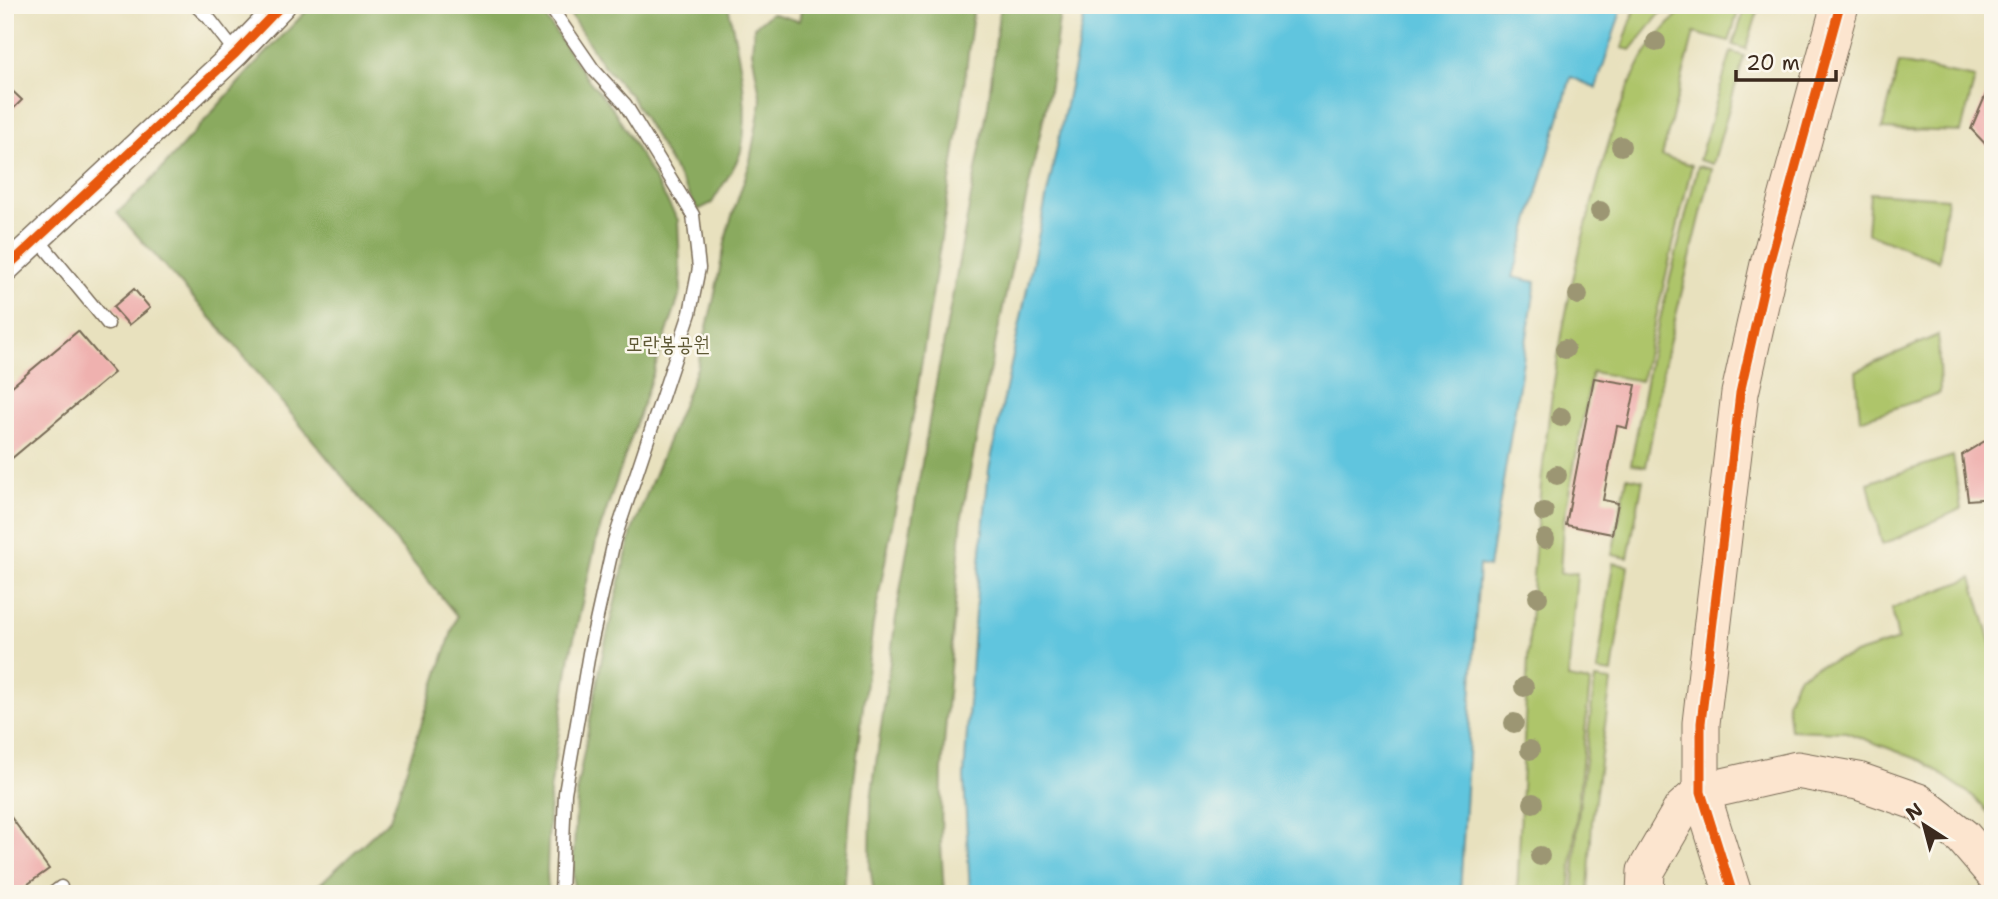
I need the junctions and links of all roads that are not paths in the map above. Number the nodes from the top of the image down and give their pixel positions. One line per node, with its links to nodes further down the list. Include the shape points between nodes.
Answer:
1 (195, 5): 5 (lane)
2 (549, 5): 11 (lane, via 593,69 625,104 692,215 699,268 690,313 614,541 591,640 565,793)
3 (1840, 5): 9 (street, via 1769,264 1740,393 1701,723)
4 (281, 6): 5 (street)
5 (236, 52): 6 (street)
6 (38, 239): 7 (street); 8 (lane)
7 (5, 269)
8 (108, 324)
9 (1701, 792): 10 (street, via 1797,770 1858,781 1918,802 1963,837); 12 (street, via 1682,809 1646,871); 13 (street)
10 (1993, 872)
11 (561, 894)
12 (1645, 894)
13 (1733, 894)

